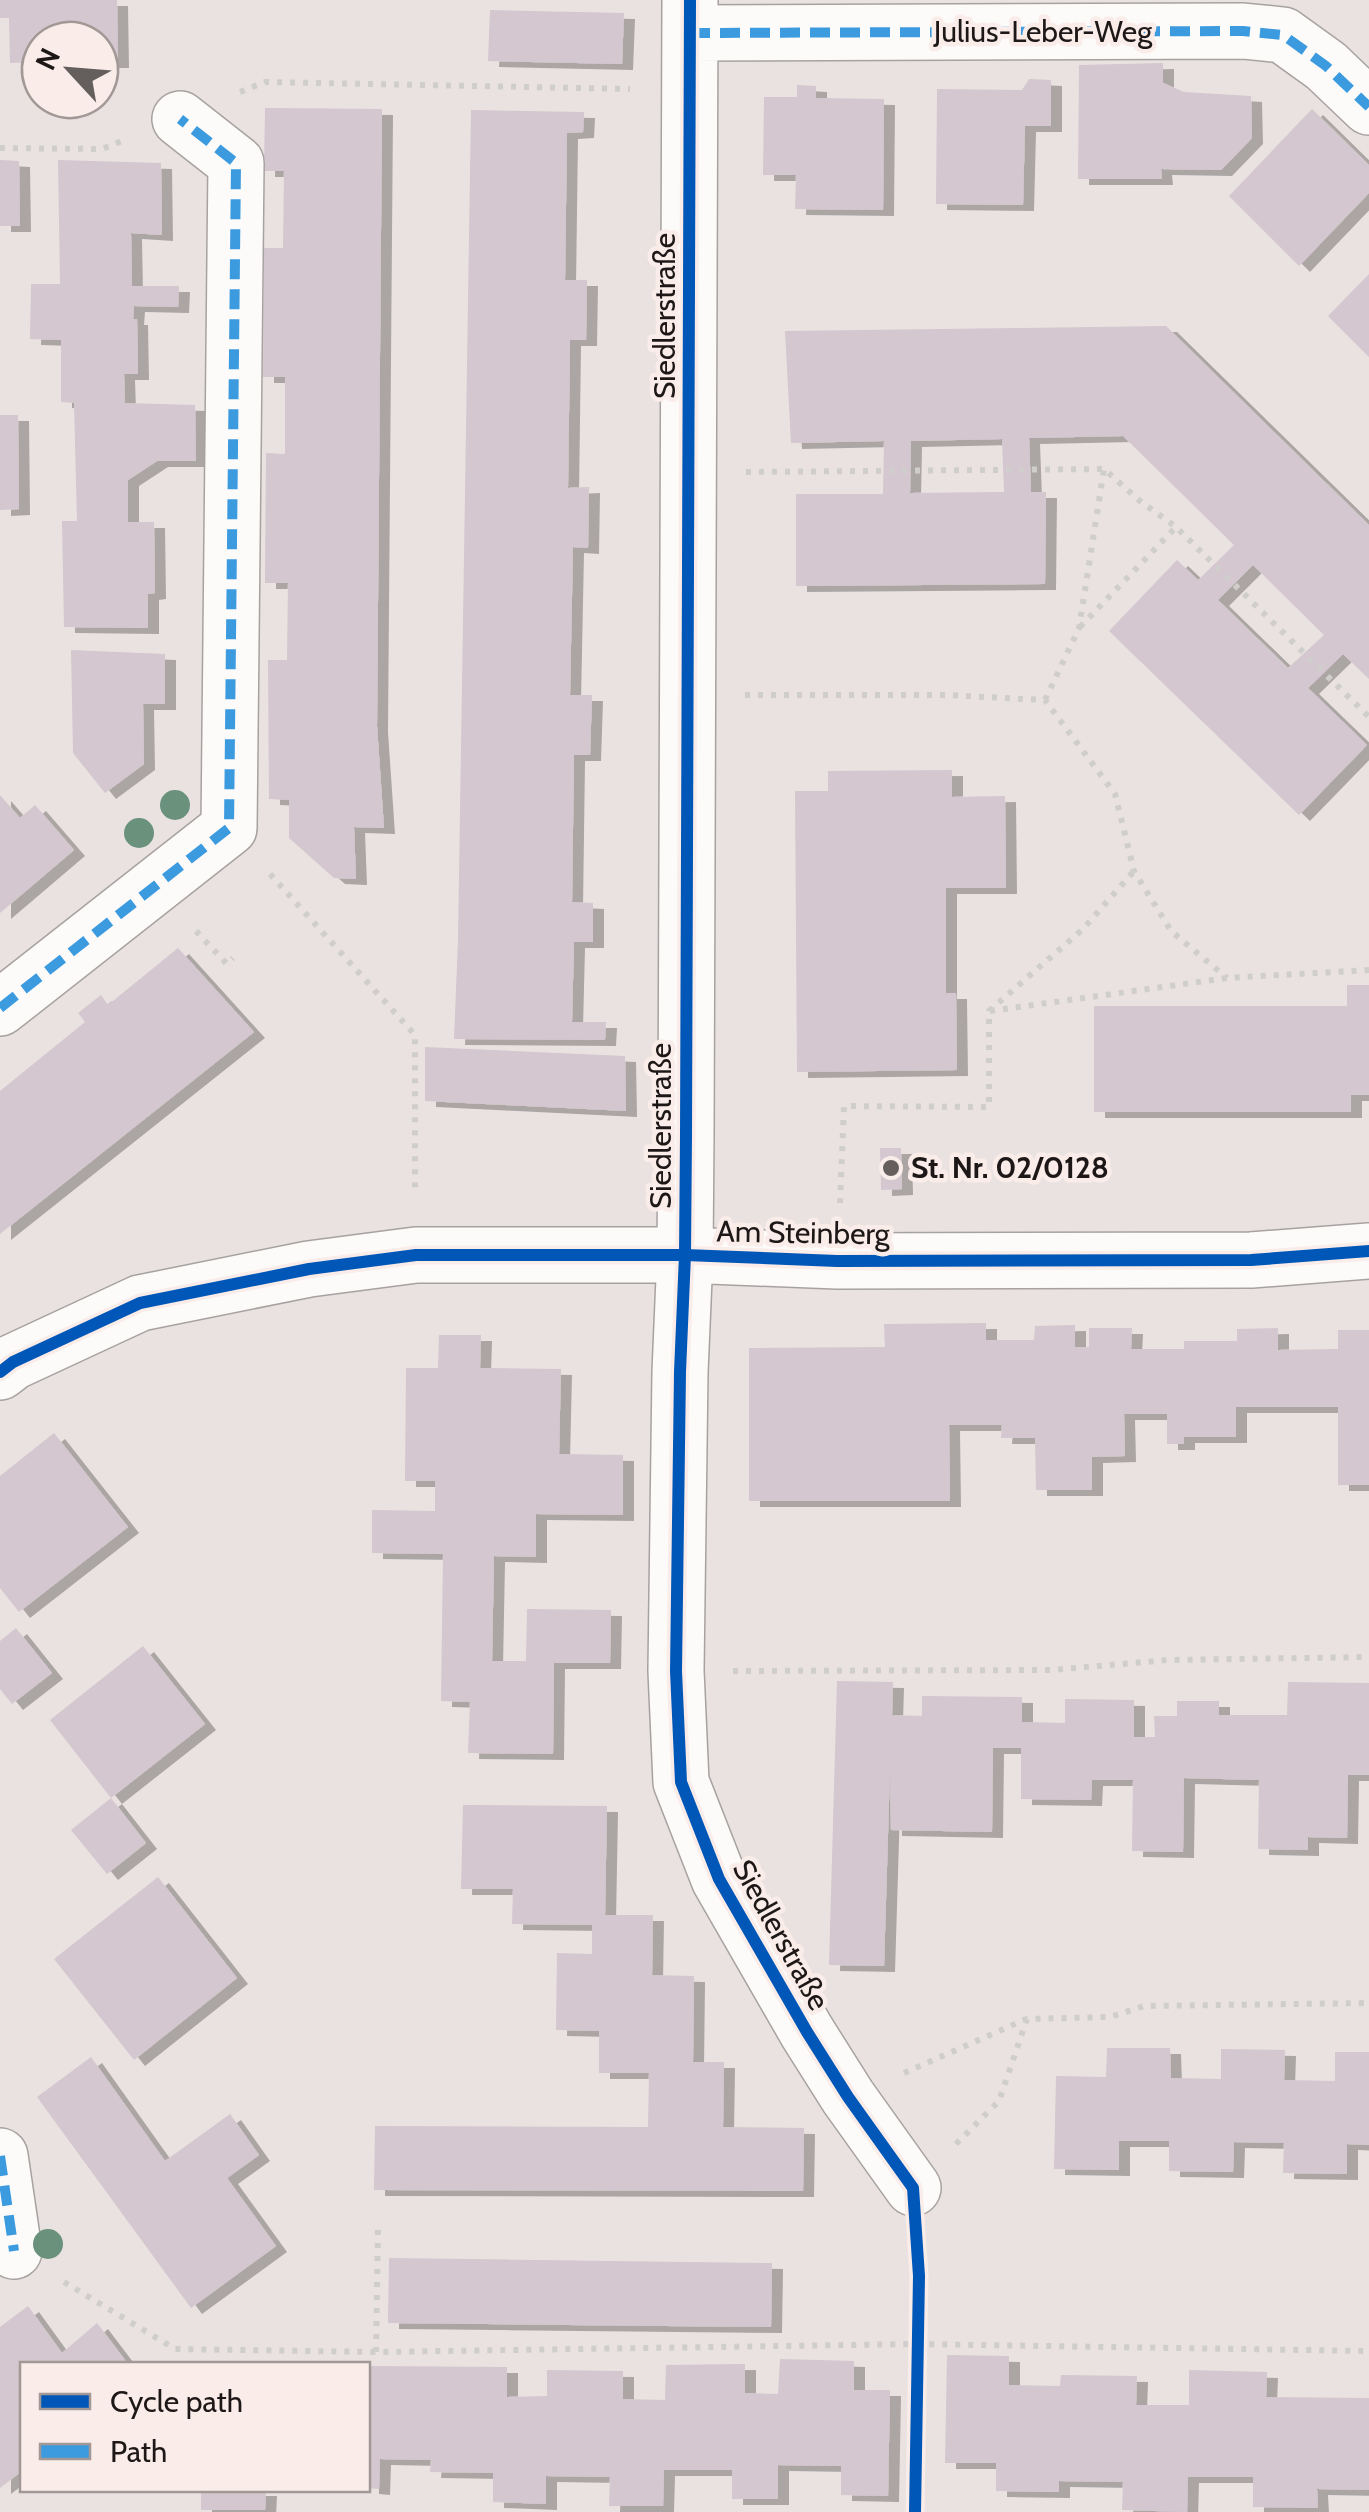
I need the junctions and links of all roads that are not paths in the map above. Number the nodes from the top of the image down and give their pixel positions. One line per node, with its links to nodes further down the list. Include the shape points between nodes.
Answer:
1 (690, 16): 2 (street, Julius-Leber-Weg, via 1282,36); 6 (street, Siedlerstraße)
2 (1369, 107)
3 (180, 118): 4 (street, via 236,163 229,828)
4 (0, 1008)
5 (1369, 1251): 6 (street, Am Steinberg, via 1251,1260)
6 (685, 1255): 7 (street, Am Steinberg, via 416,1255 309,1269 140,1303); 9 (street, Siedlerstraße, via 676,1671 681,1782 719,1879 806,2032)
7 (4, 1360)
8 (0, 2156): 10 (street)
9 (912, 2188)
10 (14, 2251)

